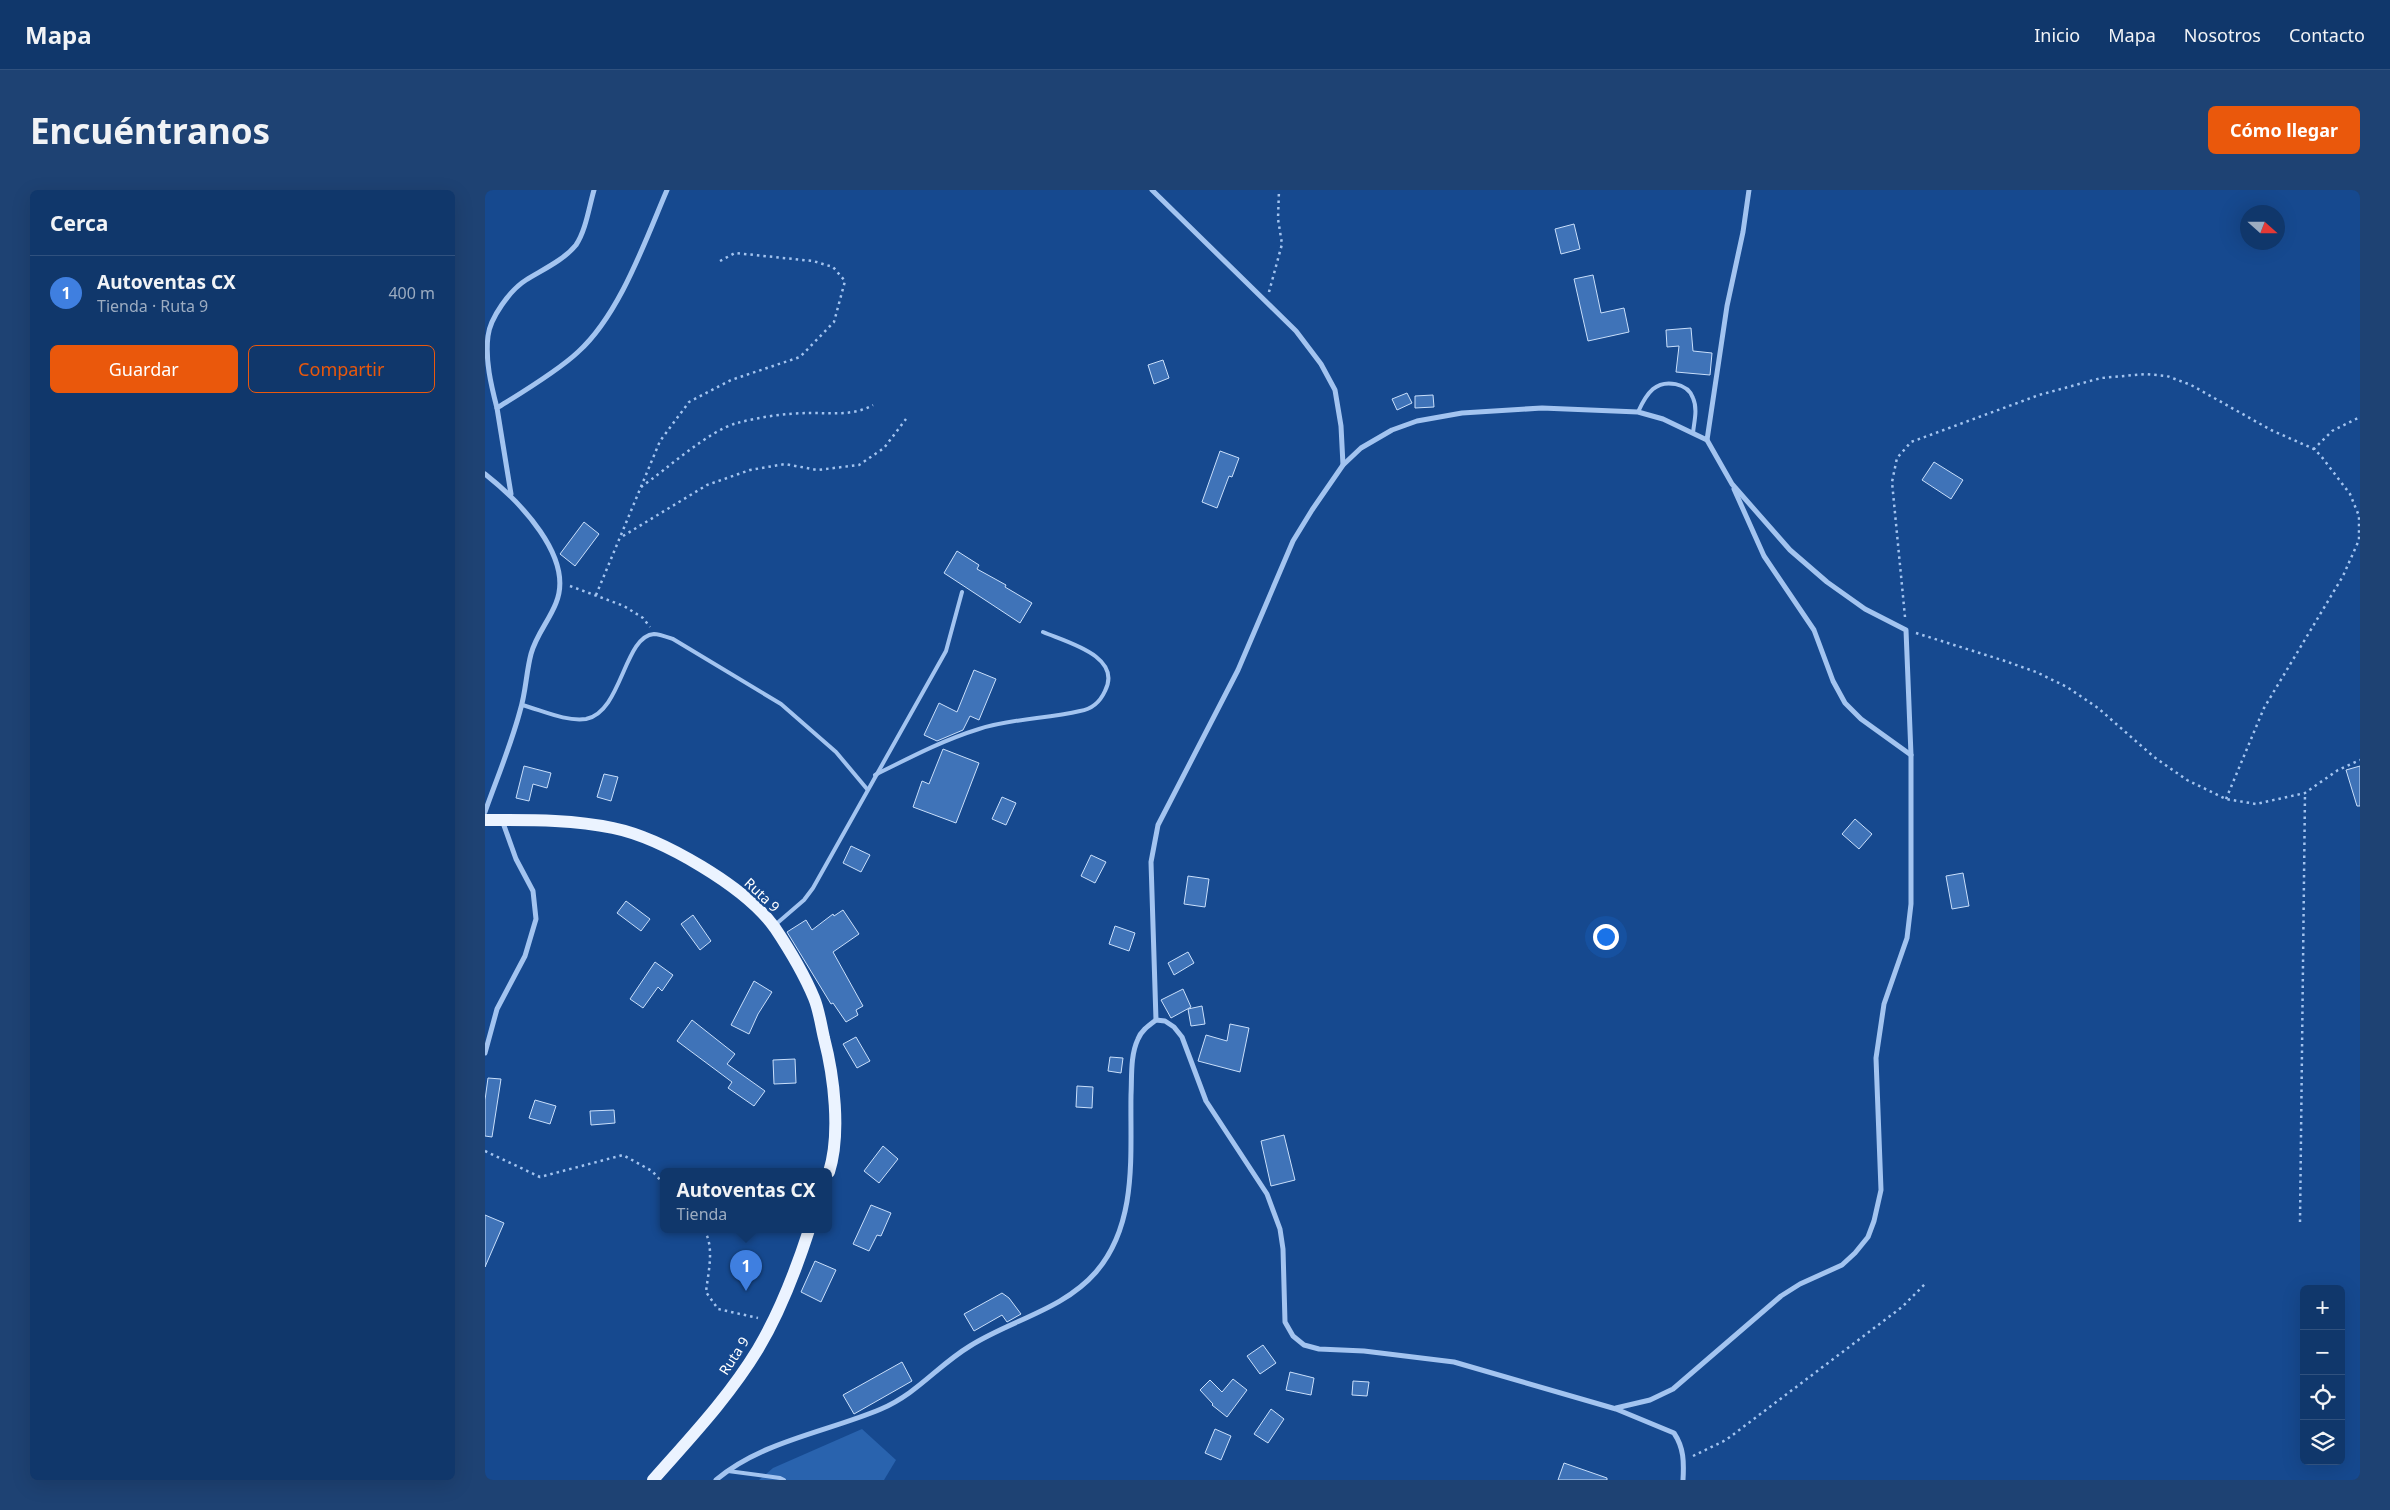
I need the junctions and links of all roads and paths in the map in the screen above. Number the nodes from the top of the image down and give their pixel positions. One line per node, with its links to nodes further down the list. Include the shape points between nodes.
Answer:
1 (594, 190): 8 (street, via 576,244 567,254 510,292)
2 (667, 190): 10 (street, via 611,312 595,335 578,353)
3 (1152, 190): 7 (street)
4 (1279, 190): 7 (path, via 1278,219 1282,244)
5 (1749, 190): 15 (street)
6 (720, 261): 20 (path, via 735,253 813,261 833,267 845,281 834,322 800,357 731,380 689,402 660,441)
7 (1267, 303): 17 (street, via 1296,331 1321,364 1335,390)
8 (486, 335): 10 (street)
9 (873, 405): 20 (path, via 836,414 808,413 736,424 708,438)
10 (497, 408): 21 (street)
11 (1638, 412): 14 (street, via 1663,418); 14 (lane, via 1655,387 1665,383 1678,384 1693,397); 17 (street, via 1542,408 1462,413 1417,421 1392,430 1361,448)
12 (2360, 417): 16 (path, via 2332,431)
13 (906, 419): 22 (path, via 884,448 859,465 817,470 785,464 750,470 707,486)
14 (1693, 433): 15 (street)
15 (1707, 440): 19 (street)
16 (2315, 449): 26 (path, via 2271,430 2191,385 2167,376 2146,374 2101,378 2039,395 1911,442 1897,458 1892,482); 35 (path, via 2350,494 2359,516 2359,540 2343,576 2264,708)
17 (1343, 465): 40 (street, via 1293,541 1239,670 1158,825 1151,862)
18 (485, 474): 21 (street)
19 (1732, 484): 26 (street, via 1790,550 1827,582 1865,609); 30 (street, via 1764,556 1814,630 1845,703 1861,719)
20 (640, 488): 22 (path)
21 (511, 495): 23 (street, via 536,526 556,560)
22 (622, 537): 25 (path)
23 (559, 590): 25 (path, via 571,586); 29 (street, via 557,603 533,646)
24 (962, 592): 32 (lane, via 946,651)
25 (596, 595): 28 (path, via 643,618)
26 (1906, 630): 30 (street); 35 (path, via 2005,660 2067,687 2187,780)
27 (1043, 632): 32 (lane, via 1083,649 1105,664 1110,674 1109,685 1092,708 978,729 936,744)
28 (657, 635): 29 (lane, via 642,639 611,699 599,713 573,719); 33 (lane, via 673,639 781,704 836,752)
29 (522, 705): 36 (street)
30 (1911, 755): 50 (street, via 1911,904 1907,938 1888,988 1880,1022 1876,1067 1881,1190 1868,1237 1842,1265 1800,1284 1775,1301 1673,1389 1651,1400)
31 (2360, 760): 34 (path, via 2338,770)
32 (875, 775): 33 (lane)
33 (867, 789): 39 (lane, via 813,888 804,900)
34 (2305, 793): 35 (path, via 2256,804); 45 (path)
35 (2226, 798)
36 (485, 812)
37 (485, 820): 38 (main road, Ruta 9)
38 (502, 820): 39 (main road, Ruta 9, via 569,821 614,828 649,840 687,857 738,892); 41 (street, via 516,859 533,891 536,919 525,956 497,1009)
39 (773, 926): 43 (main road, Ruta 9, via 814,998 829,1057 836,1112)
40 (1155, 1020): 50 (street, via 1174,1026 1183,1037 1206,1101 1267,1194 1283,1249 1285,1322 1293,1336 1304,1345 1319,1349 1454,1362); 52 (street, via 1138,1039 1132,1062 1129,1189 1124,1218 1111,1253 1095,1273 1048,1308 961,1352 922,1385 894,1403 813,1432)
41 (485, 1053)
42 (485, 1150): 44 (path, via 540,1177 623,1155 652,1171)
43 (829, 1168)
44 (660, 1180)
45 (2300, 1222)
46 (706, 1233): 49 (path, via 709,1238 709,1259 705,1292 718,1309)
47 (808, 1233): 49 (main road, Ruta 9, via 796,1270)
48 (1926, 1282): 51 (path, via 1902,1307 1764,1412 1726,1440)
49 (771, 1321): 53 (main road, Ruta 9, via 758,1348 720,1403)
50 (1616, 1409): 51 (street, via 1674,1433)
51 (1685, 1460): 56 (street)
52 (728, 1471): 54 (street); 55 (lane)
53 (653, 1480)
54 (716, 1480)
55 (784, 1480)
56 (1683, 1480)

